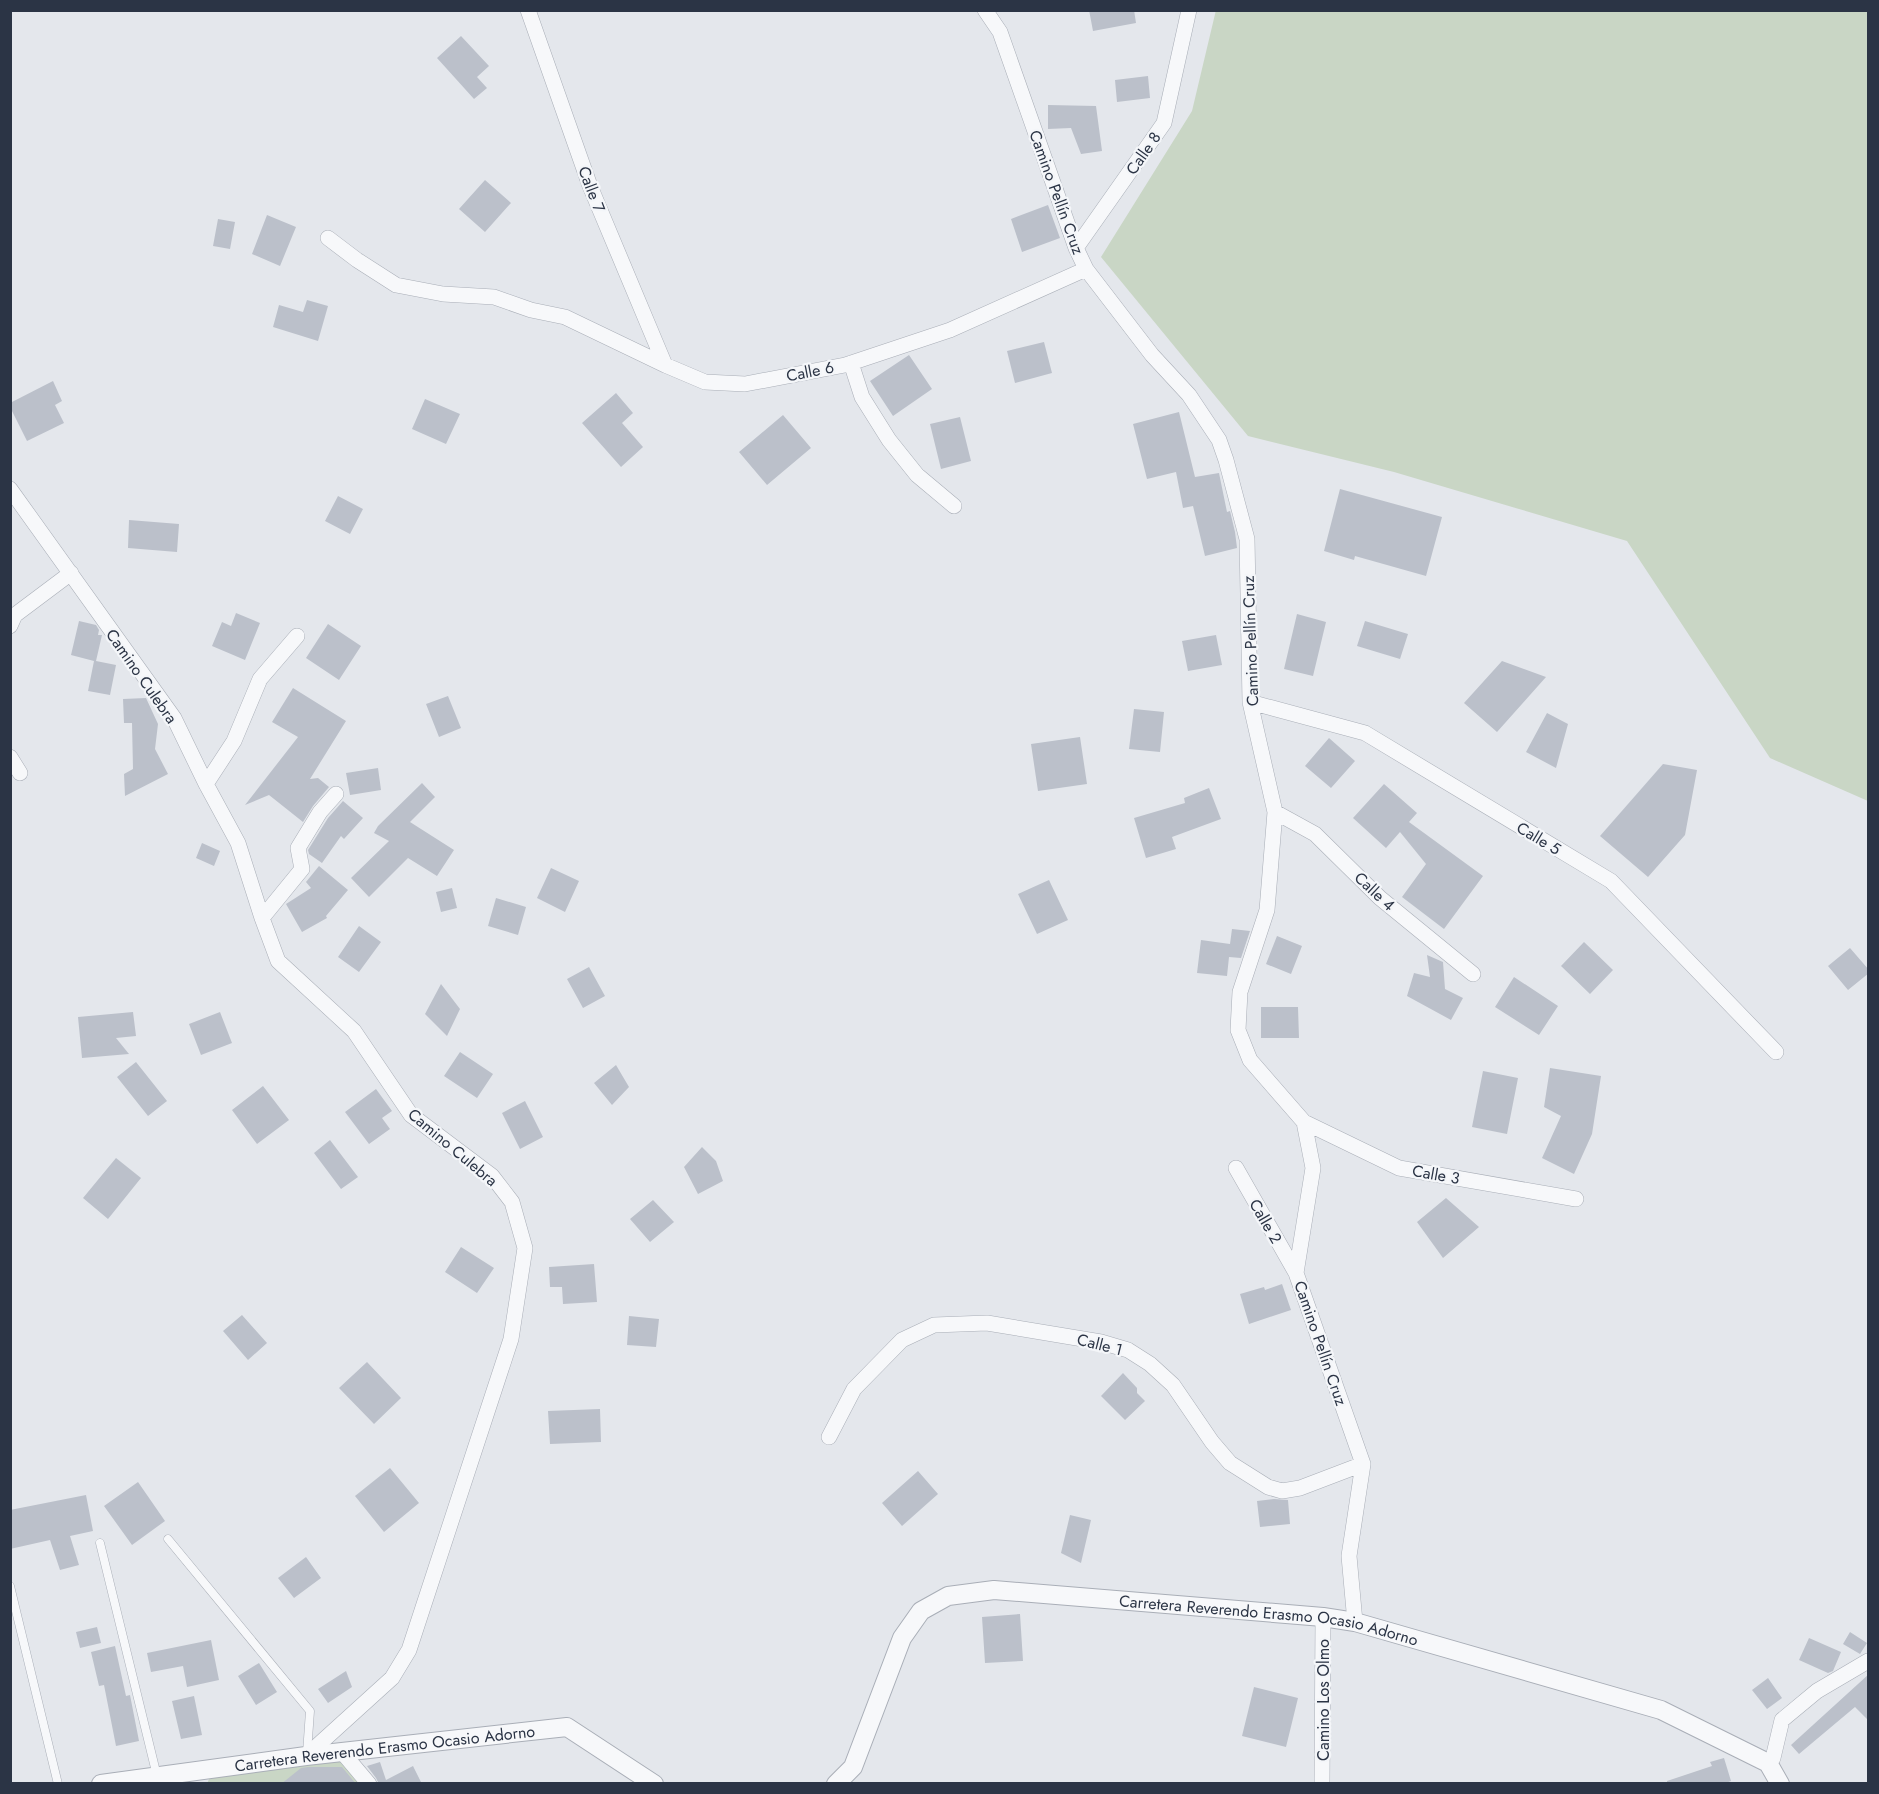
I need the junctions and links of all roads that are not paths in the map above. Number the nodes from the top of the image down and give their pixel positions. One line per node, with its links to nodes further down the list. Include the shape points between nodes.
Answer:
1 (528, 10): 8 (street, Calle 7, via 590,186)
2 (985, 10): 5 (street, Camino Pellín Cruz, via 1000,32)
3 (1189, 10): 5 (street, Calle 8, via 1164,123)
4 (328, 238): 8 (street, Calle 6, via 396,285 442,294 494,297 566,317)
5 (1076, 248): 6 (street, Camino Pellín Cruz)
6 (1086, 269): 7 (street, Calle 6, via 950,330); 14 (street, Camino Pellín Cruz, via 1152,355 1189,395 1219,441 1247,538)
7 (851, 363): 8 (street, Calle 6, via 745,384 705,382); 10 (street, via 862,397 889,440 917,475)
8 (665, 365)
9 (10, 489): 11 (street, Camino Culebra)
10 (954, 507)
11 (70, 573): 12 (street, via 15,615); 17 (street, Camino Culebra, via 174,718)
12 (10, 626)
13 (297, 636): 17 (street, via 260,680 234,741)
14 (1250, 702): 19 (street, Camino Pellín Cruz); 22 (street, Calle 5, via 1365,733 1611,881)
15 (10, 757): 16 (street)
16 (20, 773)
17 (206, 784): 20 (street, Camino Culebra, via 238,843)
18 (336, 794): 20 (street, via 298,848 302,869)
19 (1275, 812): 21 (street, Calle 4, via 1315,834 1380,898); 23 (street, Camino Pellín Cruz, via 1267,910 1240,992 1238,1030 1250,1060)
20 (262, 918): 36 (street, Camino Culebra, via 278,961 354,1030 411,1115 492,1176 512,1202 525,1248 511,1339 409,1650 392,1678)
21 (1473, 974)
22 (1776, 1052)
23 (1304, 1122): 25 (street, Calle 3, via 1399,1168); 26 (street, Camino Pellín Cruz, via 1313,1168)
24 (1236, 1168): 26 (street, Calle 2)
25 (1576, 1199)
26 (1296, 1273): 28 (street, Camino Pellín Cruz)
27 (829, 1437): 28 (street, Calle 1, via 854,1389 902,1340 934,1324 987,1323 1128,1350 1173,1385 1230,1463 1268,1487 1282,1491 1300,1488)
28 (1363, 1464): 33 (street, Camino Pellín Cruz, via 1349,1556)
29 (168, 1539): 36 (lane, via 310,1711)
30 (100, 1543): 38 (lane)
31 (10, 1586): 39 (lane)
32 (1323, 1617): 33 (street, Carretera Reverendo Erasmo Ocasio Adorno); 43 (street, Carretera Reverendo Erasmo Ocasio Adorno, via 994,1590 948,1596 921,1611 902,1638 854,1767); 44 (street, Camino Los Olmo)
33 (1354, 1622): 37 (street, Carretera Reverendo Erasmo Ocasio Adorno, via 1661,1710)
34 (1869, 1661): 37 (street, via 1817,1691 1782,1720 1773,1758)
35 (342, 1752): 36 (street, Carretera Reverendo Erasmo Ocasio Adorno); 41 (street); 42 (street, Carretera Reverendo Erasmo Ocasio Adorno, via 567,1727)
36 (306, 1755): 38 (street, Carretera Reverendo Erasmo Ocasio Adorno)
37 (1768, 1763): 45 (street)
38 (157, 1776): 40 (street, Carretera Reverendo Erasmo Ocasio Adorno)
39 (58, 1784)
40 (101, 1784)
41 (369, 1784)
42 (654, 1784)
43 (836, 1784)
44 (1322, 1784)
45 (1780, 1784)

